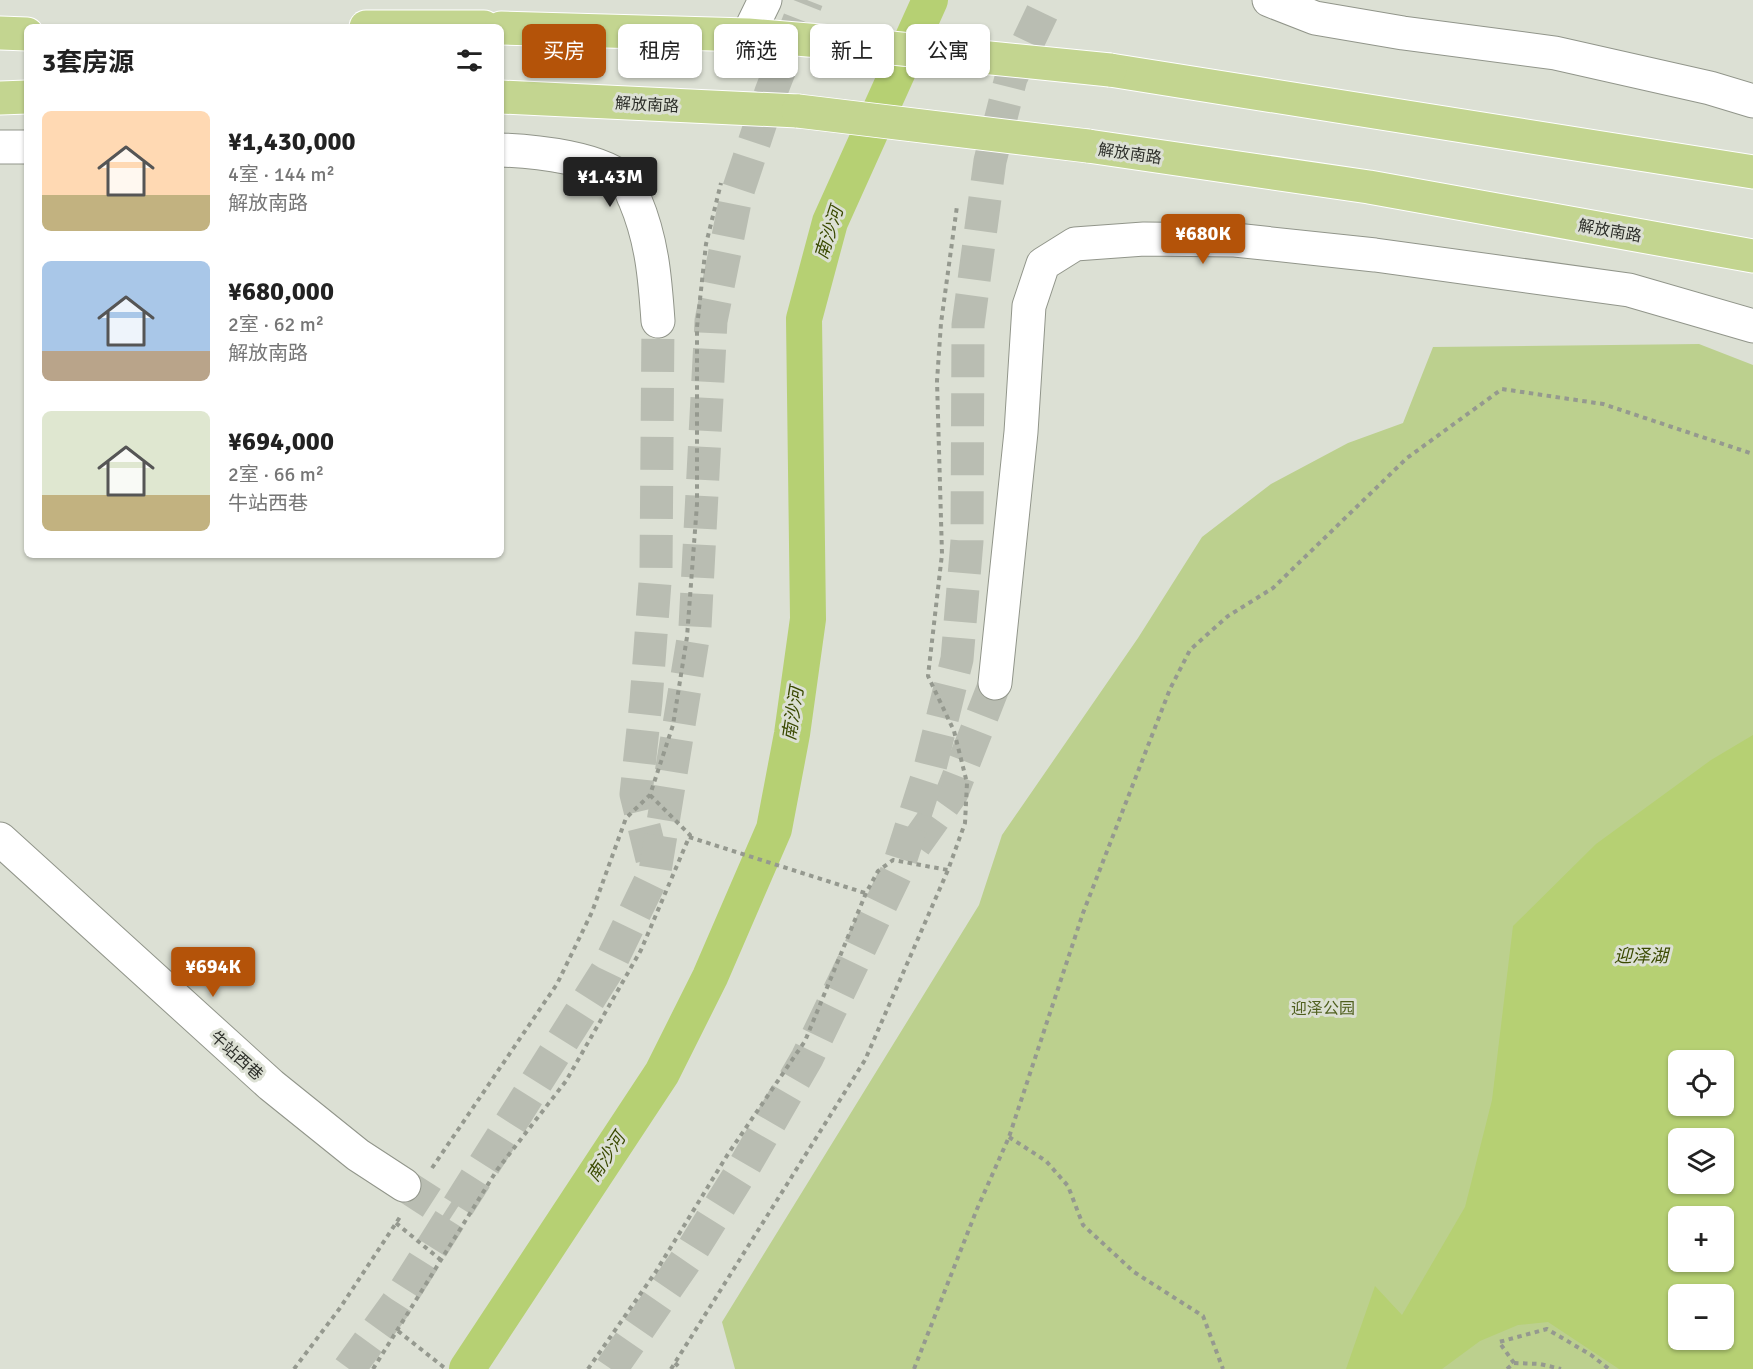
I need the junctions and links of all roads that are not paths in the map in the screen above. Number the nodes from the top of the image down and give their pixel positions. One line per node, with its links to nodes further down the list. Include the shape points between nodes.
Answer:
1 (765, 0): 3 (street)
2 (1269, 0): 12 (street, via 1314,18 1555,53)
3 (753, 24)
4 (504, 27): 7 (main road)
5 (0, 33): 6 (main road)
6 (24, 34)
7 (714, 34)
8 (798, 39): 16 (main road, bridge, via 1110,70)
9 (504, 97): 17 (main road, 解放南路, bridge, via 798,111 1088,146 1369,187)
10 (0, 98): 11 (main road)
11 (24, 98)
12 (1753, 101)
13 (0, 147): 14 (street)
14 (24, 147)
15 (504, 150): 18 (street, via 557,154 599,166 627,183 643,219 654,261)
16 (1753, 172)
17 (1753, 256)
18 (658, 321)
19 (1753, 326): 20 (street, via 1629,290 1375,255 1235,240 1144,238 1075,244 1043,264 1029,306 1021,432)
20 (995, 683)
21 (0, 839): 22 (street, 牛站西巷, via 271,1085 358,1155)
22 (412, 1190)

